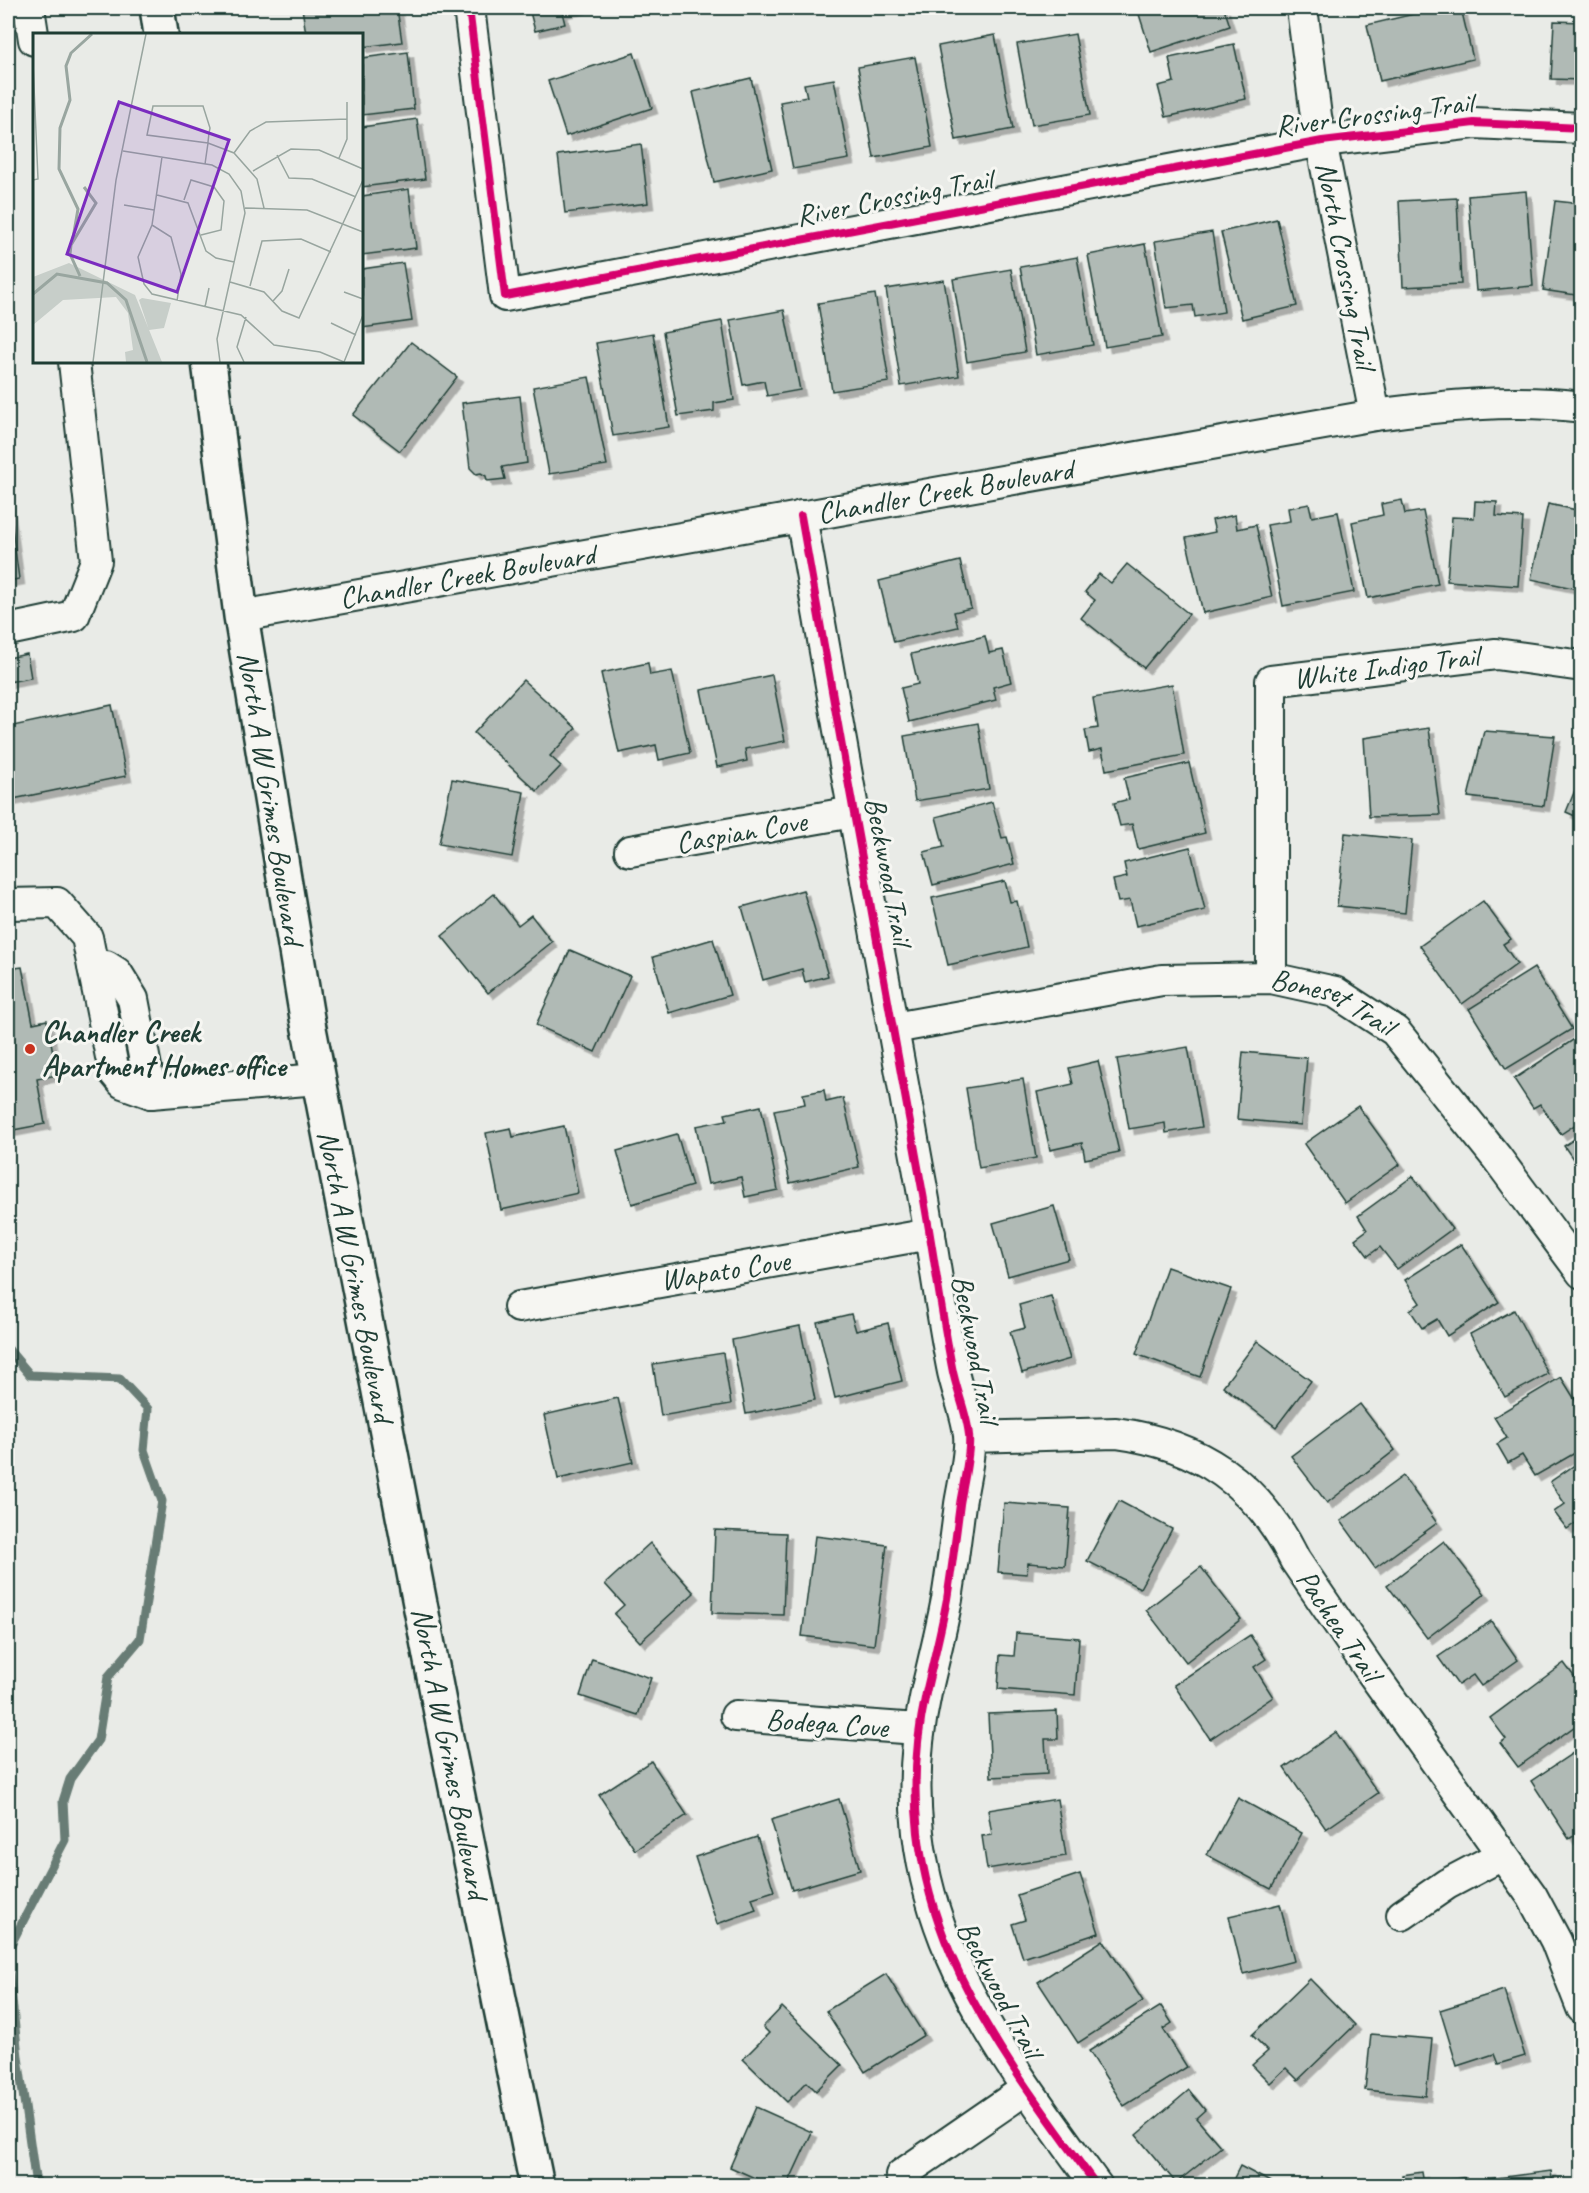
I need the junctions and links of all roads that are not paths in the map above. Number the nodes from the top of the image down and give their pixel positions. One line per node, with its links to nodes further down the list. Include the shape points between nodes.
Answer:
1 (29, 8): 6 (street)
2 (157, 8): 5 (main road)
3 (468, 8): 8 (street, River Crossing Trail, via 504,296)
4 (1302, 8): 8 (street, North Crossing Trail)
5 (161, 33)
6 (33, 34)
7 (1581, 128): 8 (street, River Crossing Trail, via 1474,123)
8 (1322, 141): 12 (street, North Crossing Trail)
9 (74, 363): 15 (street, via 96,561 74,616)
10 (209, 363): 14 (main road, North A W Grimes Boulevard)
11 (1581, 407): 12 (street, Chandler Creek Boulevard, via 1474,404)
12 (1375, 415): 13 (street, Chandler Creek Boulevard)
13 (801, 516): 14 (street, Chandler Creek Boulevard); 17 (street, Beckwood Trail)
14 (241, 616): 22 (main road, North A W Grimes Boulevard)
15 (8, 630)
16 (1581, 666): 20 (street, White Indigo Trail, via 1496,654 1271,681)
17 (853, 812): 18 (street, Caspian Cove); 21 (street, Beckwood Trail)
18 (630, 851)
19 (8, 904): 22 (street, via 57,903 87,937 93,966 106,966 117,973 133,999 151,1093)
20 (1271, 978): 21 (street, Boneset Trail, via 1162,980); 24 (street, Boneset Trail, via 1335,993 1395,1031 1497,1158)
21 (894, 1028): 23 (street, Beckwood Trail)
22 (318, 1080): 34 (main road, North A W Grimes Boulevard)
23 (930, 1234): 25 (street, Wapato Cove); 26 (street, Beckwood Trail, via 952,1369)
24 (1581, 1273)
25 (519, 1307)
26 (970, 1437): 28 (street, Beckwood Trail, via 947,1599); 29 (street, Pachea Trail, via 1137,1435 1178,1446 1232,1477 1262,1507 1370,1670)
27 (736, 1716): 28 (street, Bodega Cove)
28 (918, 1729): 32 (street, Beckwood Trail, via 915,1808 933,1910 963,1983)
29 (1502, 1855): 30 (street, via 1447,1884); 31 (street, Pachea Trail, via 1532,1896 1551,1932)
30 (1402, 1915)
31 (1581, 2008)
32 (1026, 2089): 33 (street); 35 (street, Beckwood Trail)
33 (901, 2175)
34 (537, 2186)
35 (1097, 2186)

